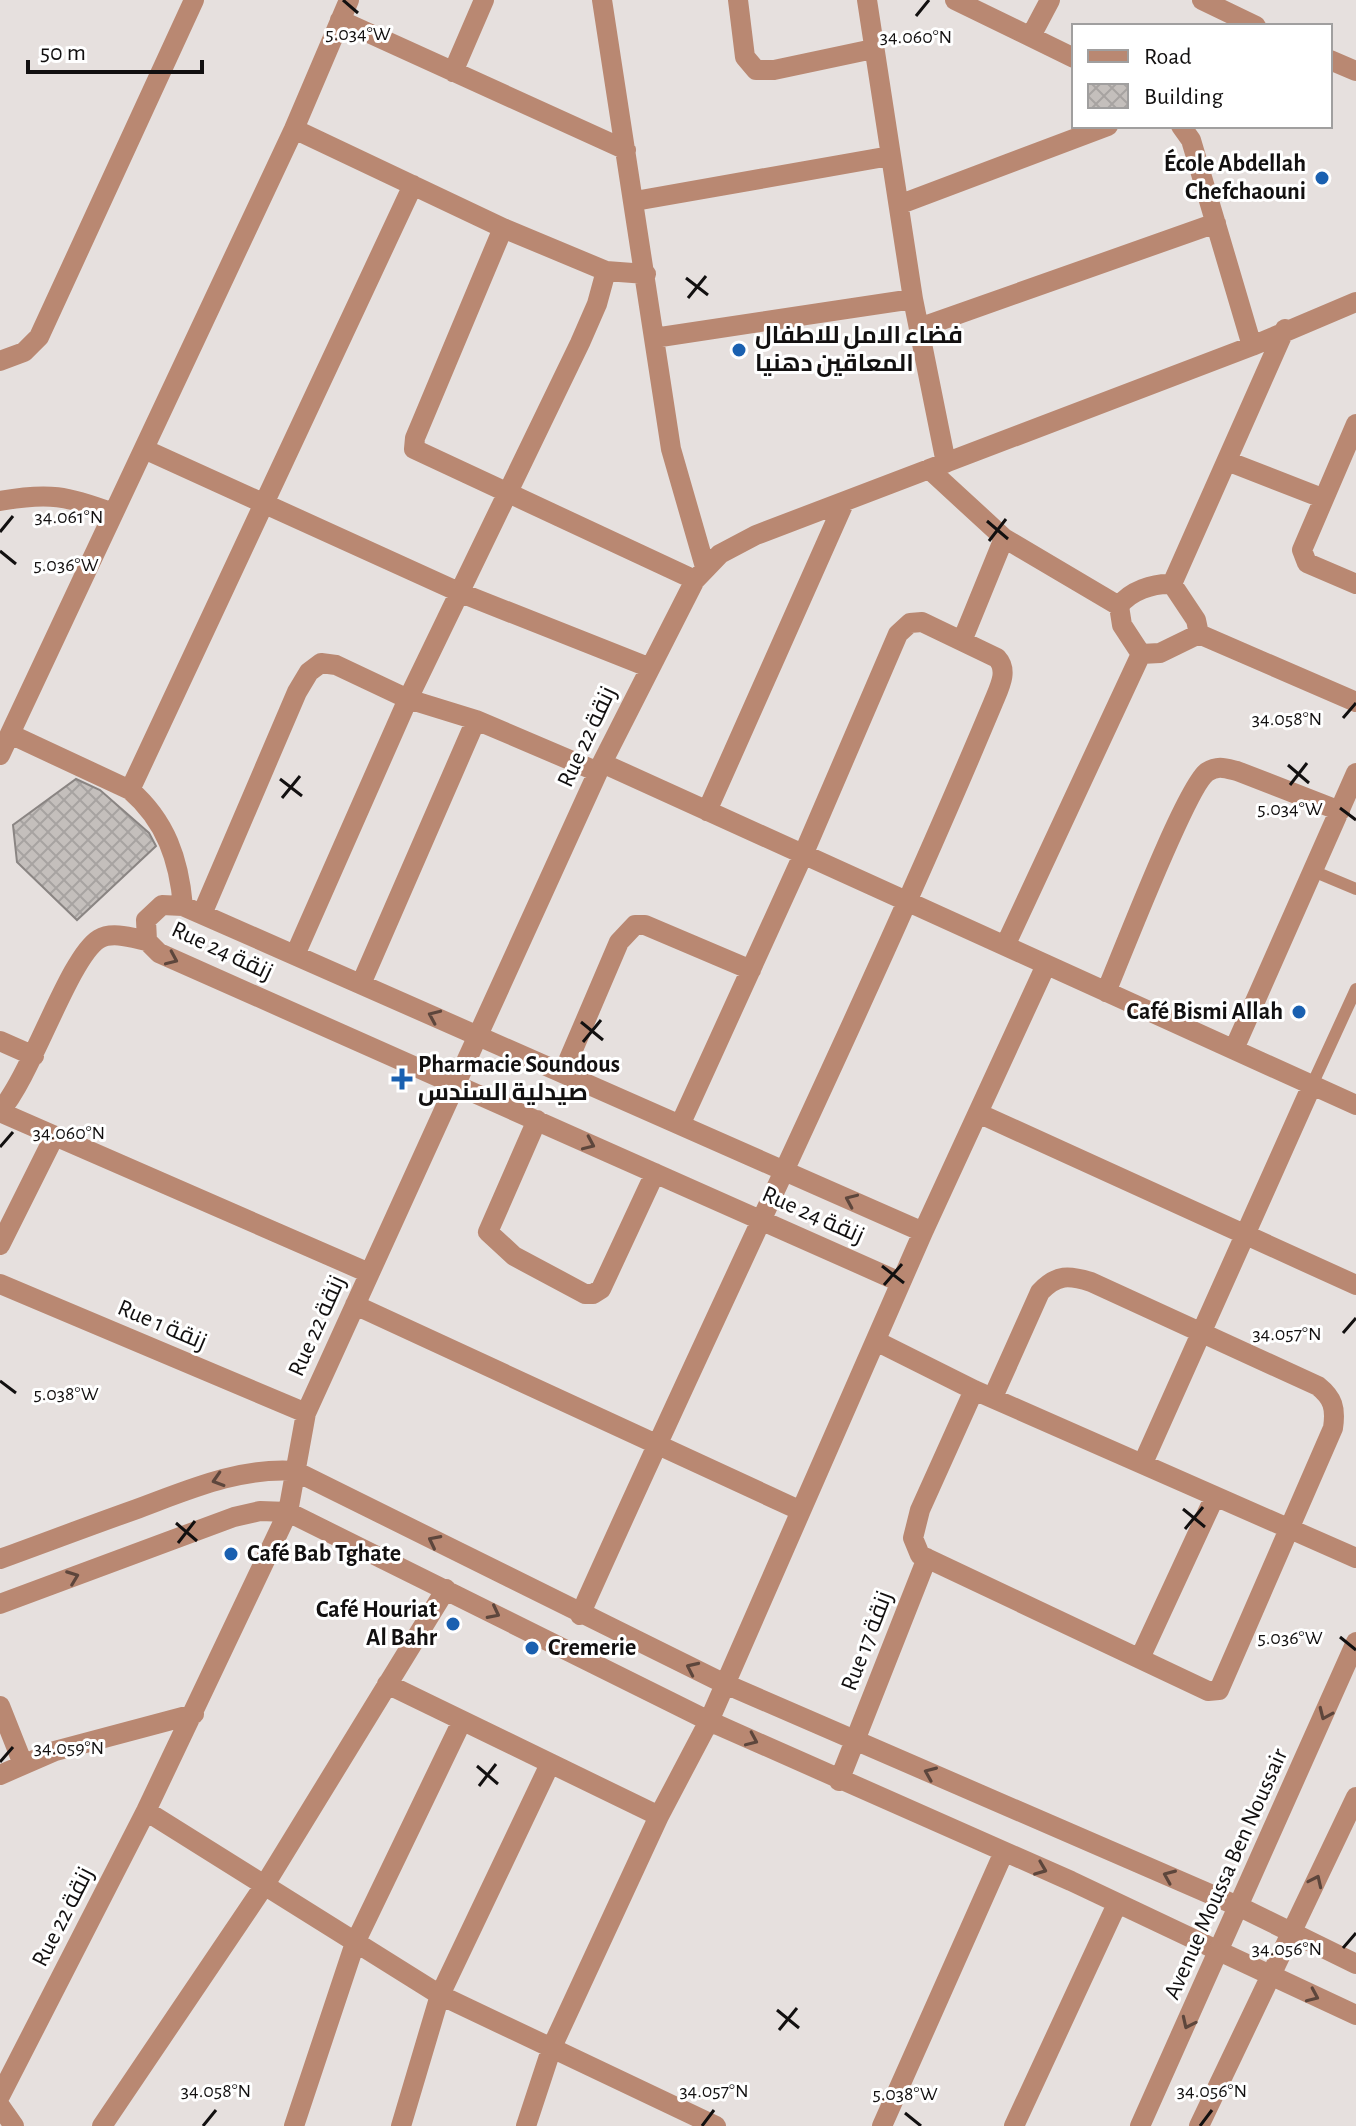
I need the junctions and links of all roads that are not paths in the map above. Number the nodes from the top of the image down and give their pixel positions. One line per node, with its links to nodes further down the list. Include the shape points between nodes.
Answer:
1 (194, 0): 36 (street, via 39,337 24,352)
2 (349, 0): 10 (street)
3 (484, 0): 17 (street)
4 (602, 0): 21 (street)
5 (738, 0): 13 (street, via 745,57 756,70)
6 (867, 0): 13 (street)
7 (955, 0): 12 (street)
8 (1050, 0): 12 (street)
9 (1202, 0): 11 (street)
10 (340, 20): 17 (street); 19 (street)
11 (1252, 24)
12 (1031, 36): 14 (street)
13 (873, 49): 22 (street)
14 (1072, 57)
15 (1332, 61): 16 (street)
16 (1356, 71)
17 (453, 72): 21 (street)
18 (1103, 128): 25 (street)
19 (294, 129): 23 (street); 38 (street)
20 (1190, 131): 26 (street)
21 (626, 150): 24 (street)
22 (890, 156): 24 (street); 25 (street)
23 (413, 185): 27 (street); 45 (street)
24 (635, 201): 29 (street)
25 (901, 204): 30 (street)
26 (1216, 223): 32 (street); 35 (street)
27 (503, 228): 28 (street); 41 (street, via 412,445 418,453)
28 (606, 271): 29 (street); 41 (street, via 580,343)
29 (646, 274): 34 (street)
30 (913, 299): 32 (street); 34 (street)
31 (1356, 302): 33 (street)
32 (919, 328): 40 (street)
33 (1285, 329): 35 (street); 39 (street)
34 (654, 338): 48 (street, via 671,449)
35 (1252, 346): 40 (street)
36 (0, 361)
37 (1356, 424): 42 (street)
38 (144, 449): 45 (street); 46 (street)
39 (1227, 461): 42 (street); 49 (street)
40 (937, 466): 44 (street); 47 (street)
41 (507, 494): 48 (street); 51 (street)
42 (1322, 498): 50 (street, via 1303,558)
43 (0, 501): 46 (street, via 41,493)
44 (844, 503): 48 (street, via 738,543); 65 (street)
45 (266, 504): 51 (street); 64 (street)
46 (113, 513): 60 (street)
47 (1004, 538): 52 (street); 54 (street)
48 (700, 574): 56 (street, Rue 22 زنقة)
49 (1172, 584): 52 (street, via 1150,586); 53 (street, via 1196,620)
50 (1356, 584)
51 (461, 593): 56 (street); 57 (street)
52 (1119, 606): 55 (street, via 1122,625)
53 (1199, 634): 55 (street, via 1160,653); 58 (street)
54 (962, 641): 67 (street, via 922,622 910,623 898,634); 70 (street, via 997,658 1003,673)
55 (1141, 654): 73 (street)
56 (648, 667): 62 (street, Rue 22 زنقة)
57 (408, 699): 59 (street); 71 (street, via 336,665 321,663 309,672); 74 (street)
58 (1356, 702)
59 (476, 720): 62 (street); 77 (street)
60 (10, 734): 61 (street); 64 (street)
61 (0, 755)
62 (600, 768): 65 (street); 80 (street, Rue 22 زنقة)
63 (1356, 773): 66 (street)
64 (130, 790): 71 (street, via 146,804 171,846)
65 (707, 811): 67 (street)
66 (1340, 811): 68 (street); 79 (street, via 1220,766 1205,773 1179,820)
67 (803, 855): 70 (street); 76 (street)
68 (1313, 871): 69 (lane); 82 (street)
69 (1356, 889)
70 (909, 903): 73 (street); 93 (street)
71 (192, 910): 72 (street, Rue 24 زنقة, via 172,903 152,911 146,920); 74 (street, Rue 24 زنقة)
72 (147, 941): 83 (street, via 111,936 88,948); 85 (street, Rue 24 زنقة, one-way to 85, via 159,953)
73 (1005, 946): 75 (street)
74 (295, 955): 77 (street, Rue 24 زنقة)
75 (1046, 965): 79 (street); 89 (street)
76 (751, 970): 84 (street, via 635,925 619,942); 91 (street)
77 (361, 984): 80 (street, Rue 24 زنقة, one-way to 77)
78 (1356, 989): 86 (lane)
79 (1106, 992): 82 (street)
80 (480, 1037): 84 (street, Rue 24 زنقة); 85 (street, Rue 22 زنقة)
81 (0, 1041): 83 (street)
82 (1234, 1049): 86 (street)
83 (34, 1056): 88 (street)
84 (563, 1073): 91 (street, Rue 24 زنقة)
85 (456, 1085): 90 (street, Rue 24 زنقة); 99 (street, Rue 22 زنقة)
86 (1312, 1085): 87 (street); 97 (street)
87 (1356, 1105)
88 (0, 1112): 92 (street)
89 (978, 1113): 96 (street); 97 (street)
90 (537, 1120): 94 (street, Rue 24 زنقة, one-way to 94); 94 (street, via 488,1232 514,1256 585,1294 601,1289)
91 (680, 1125): 93 (street, Rue 24 زنقة)
92 (54, 1137): 98 (street); 99 (street)
93 (783, 1170): 95 (street); 96 (street, Rue 24 زنقة, one-way to 93)
94 (655, 1173): 95 (street, Rue 24 زنقة)
95 (760, 1219): 100 (street, Rue 24 زنقة); 108 (street)
96 (923, 1232): 100 (street)
97 (1243, 1233): 102 (street); 104 (street)
98 (0, 1245)
99 (369, 1273): 103 (street, Rue 22 زنقة)
100 (900, 1282): 105 (street)
101 (0, 1284): 107 (street, Rue 1 زنقة)
102 (1356, 1285)
103 (355, 1305): 107 (street, Rue 22 زنقة); 108 (street)
104 (1200, 1332): 106 (street, Rue 17 زنقة, via 1091,1282 1069,1275 1052,1279); 109 (street); 114 (street, via 1331,1396 1333,1428)
105 (876, 1341): 106 (street); 112 (street)
106 (984, 1394): 109 (street); 115 (street, Rue 17 زنقة, via 920,1510 913,1538)
107 (306, 1413): 110 (street, Rue 22 زنقة)
108 (656, 1445): 112 (street); 120 (street)
109 (1143, 1463): 111 (street)
110 (295, 1471): 113 (street, Rue 22 زنقة); 117 (street, one-way to 117, via 255,1471 192,1488); 120 (street, one-way to 110)
111 (1215, 1496): 114 (street); 122 (street)
112 (799, 1510): 123 (street)
113 (288, 1512): 118 (street); 119 (street, one-way to 113, via 234,1517); 126 (street, Rue 22 زنقة)
114 (1289, 1528): 116 (street); 122 (street, via 1219,1690 1208,1691)
115 (924, 1557): 122 (street); 129 (street, Rue 17 زنقة)
116 (1356, 1558)
117 (0, 1559)
118 (446, 1589): 124 (street); 127 (street, one-way to 127)
119 (0, 1604)
120 (580, 1615): 123 (street, one-way to 120)
121 (1356, 1642): 140 (street, Avenue Moussa Ben Noussair, one-way to 140)
122 (1140, 1658)
123 (723, 1683): 127 (street); 129 (street)
124 (387, 1684): 128 (street); 138 (street)
125 (0, 1706): 130 (street)
126 (194, 1714): 130 (street); 135 (street, Rue 22 زنقة)
127 (709, 1721): 133 (street, one-way to 133); 136 (street)
128 (461, 1723): 131 (street); 142 (street)
129 (856, 1742): 133 (street, Rue 17 زنقة); 140 (street, one-way to 129)
130 (23, 1764): 132 (street)
131 (550, 1764): 136 (street); 146 (street)
132 (0, 1775)
133 (839, 1781): 137 (street)
134 (1356, 1797): 141 (street, one-way to 134)
135 (146, 1811): 138 (street); 149 (street, Rue 22 زنقة)
136 (659, 1816): 148 (street)
137 (1003, 1854): 139 (street, one-way to 139); 157 (street)
138 (264, 1886): 142 (street); 152 (street)
139 (1117, 1904): 143 (street); 158 (street)
140 (1240, 1907): 141 (street); 143 (street, Avenue Moussa Ben Noussair)
141 (1291, 1932): 144 (street); 145 (street)
142 (355, 1943): 146 (street); 153 (street)
143 (1221, 1952): 145 (street); 159 (street, Avenue Moussa Ben Noussair, one-way to 159)
144 (1356, 1964)
145 (1270, 1977): 147 (street, one-way to 147); 160 (street)
146 (440, 1995): 148 (street); 154 (street)
147 (1356, 2015)
148 (552, 2047): 155 (street); 156 (street)
149 (0, 2096)
150 (0, 2106): 151 (street)
151 (14, 2126)
152 (102, 2126)
153 (294, 2126)
154 (401, 2126)
155 (526, 2126)
156 (716, 2126)
157 (882, 2126)
158 (1014, 2126)
159 (1140, 2126)
160 (1199, 2126)

